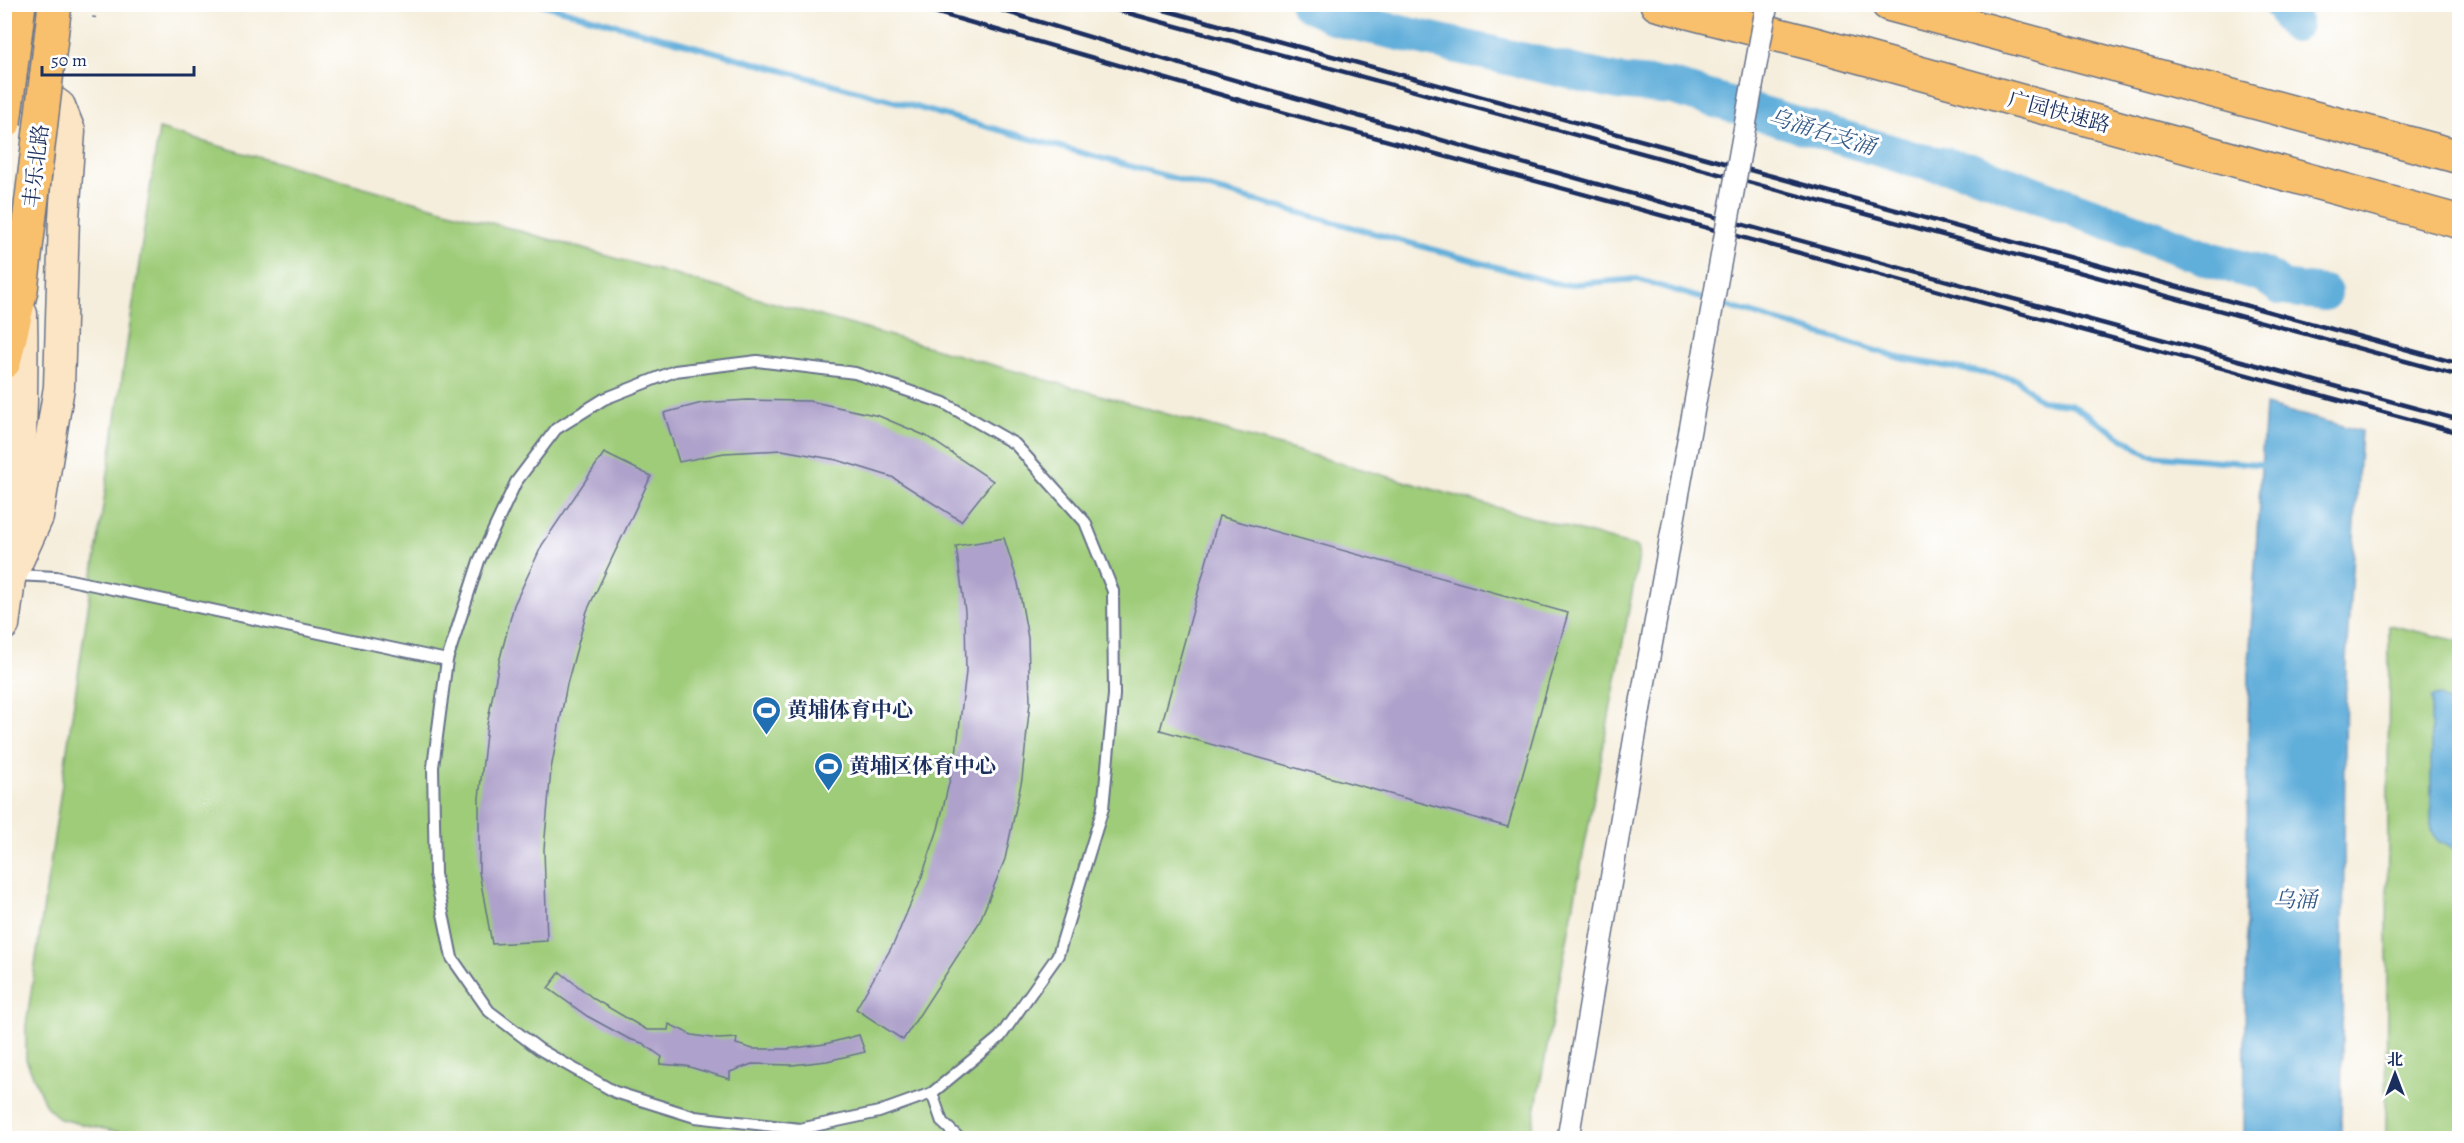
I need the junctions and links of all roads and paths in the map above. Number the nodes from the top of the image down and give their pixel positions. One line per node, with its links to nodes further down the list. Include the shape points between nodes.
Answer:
1 (19, 4): 9 (main road, 丰乐北路, bridge)
2 (55, 4): 12 (main road, 丰乐北路, bridge)
3 (96, 4): 7 (path)
4 (1657, 4): 11 (main road, 广园快速路)
5 (1767, 4): 19 (street, bridge, via 1638,718)
6 (1888, 4): 10 (main road)
7 (94, 18)
8 (4, 95): 14 (main road, via 49,98 60,106 70,131 58,397 38,517)
9 (4, 123)
10 (2460, 157)
11 (2460, 222)
12 (21, 290): 13 (main road, 丰乐北路); 14 (main road, via 22,422)
13 (4, 362)
14 (12, 574): 15 (main road); 16 (lane, via 56,577)
15 (4, 625)
16 (447, 660): 17 (lane, via 432,767 435,874 452,958 489,1011 539,1049 615,1092 695,1117 800,1129 879,1112); 17 (lane, via 479,561 497,521 516,482 556,429 604,399 675,370 757,361 855,373 944,403 1015,444 1085,522 1113,591 1114,695 1103,808 1058,955 1000,1037)
17 (932, 1093): 18 (lane, via 942,1122)
18 (959, 1138)
19 (1568, 1138)

